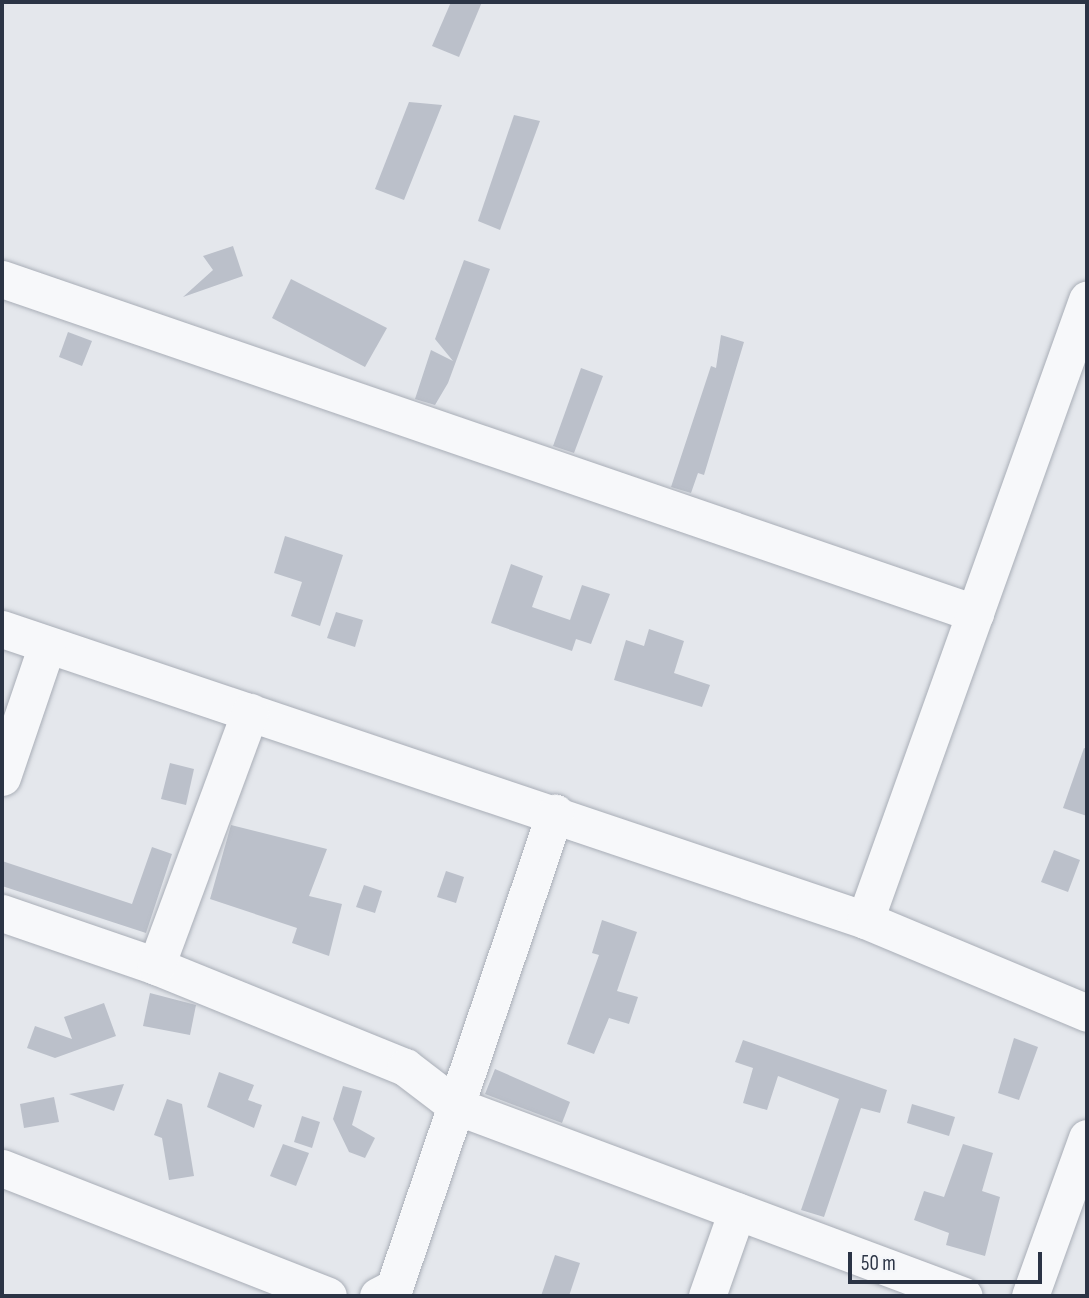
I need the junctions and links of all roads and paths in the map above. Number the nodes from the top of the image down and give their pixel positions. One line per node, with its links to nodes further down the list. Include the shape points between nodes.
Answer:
1 (2, 279): 3 (street)
2 (1086, 306): 3 (street)
3 (975, 612): 10 (street)
4 (2, 629): 5 (street)
5 (47, 645): 6 (street); 7 (street)
6 (250, 712): 8 (street); 11 (street)
7 (2, 778)
8 (555, 813): 10 (street); 13 (street)
9 (2, 913): 11 (street)
10 (865, 920): 12 (street)
11 (156, 966): 13 (street, via 405,1067)
12 (1087, 1013)
13 (456, 1106): 16 (street); 18 (street, via 394,1288)
14 (1087, 1138): 21 (street)
15 (2, 1168): 17 (street)
16 (737, 1211): 19 (street); 20 (street)
17 (328, 1296)
18 (377, 1296)
19 (707, 1296)
20 (964, 1296)
21 (1030, 1296)

